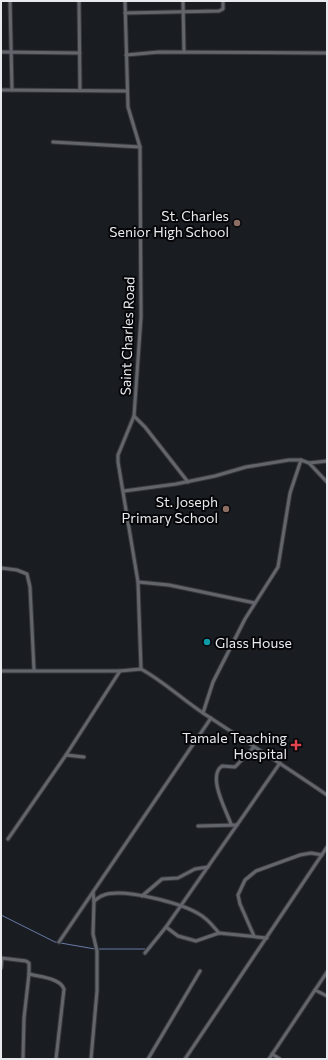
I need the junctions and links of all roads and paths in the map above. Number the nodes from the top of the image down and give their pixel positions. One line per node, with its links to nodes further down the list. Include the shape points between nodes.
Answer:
1 (10, 1): 9 (street)
2 (79, 1): 11 (street)
3 (125, 1): 7 (street, Saint Charles Road)
4 (183, 1): 6 (street)
5 (223, 1): 6 (street, via 221,10)
6 (183, 10): 7 (street); 10 (street)
7 (125, 13): 13 (street, Saint Charles Road)
8 (1, 52): 9 (street)
9 (11, 52): 11 (street); 16 (street)
10 (184, 52): 12 (street); 13 (street)
11 (80, 53): 14 (street)
12 (327, 53)
13 (126, 56): 17 (street, Saint Charles Road)
14 (80, 89): 16 (street); 17 (street)
15 (1, 90): 16 (street)
16 (12, 90)
17 (127, 91): 19 (street, Saint Charles Road, via 128,107)
18 (53, 142): 19 (street)
19 (140, 147): 20 (street, Saint Charles Road, via 141,317)
20 (134, 416): 24 (street); 26 (street, Saint Charles Road, via 118,455)
21 (301, 460): 23 (street); 24 (street, via 246,467); 29 (street, via 288,499 278,567)
22 (327, 461): 23 (street)
23 (309, 463): 25 (street)
24 (188, 482): 26 (street)
25 (327, 482)
26 (124, 491): 28 (street, Saint Charles Road)
27 (1, 568): 31 (street, via 27,574 30,587)
28 (138, 582): 29 (street, via 168,585); 30 (street, Saint Charles Road)
29 (255, 603): 34 (street, via 213,682)
30 (141, 669): 33 (street); 34 (street)
31 (34, 670): 32 (street); 33 (street)
32 (1, 671)
33 (120, 671): 37 (street)
34 (202, 713): 35 (street)
35 (211, 718): 36 (street); 48 (street)
36 (254, 747): 39 (street); 41 (street, via 235,767 218,768 217,788)
37 (66, 755): 38 (street); 44 (street)
38 (84, 757)
39 (280, 763): 40 (street); 42 (street)
40 (327, 795)
41 (231, 824): 42 (street); 43 (street)
42 (237, 824): 47 (street)
43 (198, 826)
44 (8, 839)
45 (327, 847): 46 (street)
46 (322, 854): 54 (street, via 300,855 256,871 245,880 238,894); 55 (street)
47 (208, 867): 49 (street, via 195,869 178,878 162,879); 51 (street)
48 (92, 892): 50 (street); 56 (street)
49 (142, 896): 50 (street, via 109,894); 51 (street)
50 (94, 902): 68 (street, via 93,934 97,991)
51 (181, 906): 52 (street); 53 (street, via 202,915)
52 (166, 927): 53 (street, via 178,936 196,941); 57 (street)
53 (218, 933): 54 (street)
54 (254, 936): 55 (street)
55 (267, 938): 70 (street)
56 (59, 942)
57 (145, 953)
58 (2, 958): 59 (street); 62 (street, via 26,961 29,963)
59 (1, 968)
60 (200, 971): 69 (street)
61 (327, 972): 63 (street)
62 (30, 974): 66 (street, via 24,1018); 67 (street, via 63,985)
63 (315, 990): 64 (street); 65 (street)
64 (327, 996)
65 (272, 1054): 71 (street); 72 (street)
66 (23, 1059)
67 (56, 1059)
68 (91, 1059)
69 (148, 1059)
70 (185, 1059)
71 (269, 1059)
72 (280, 1059)

